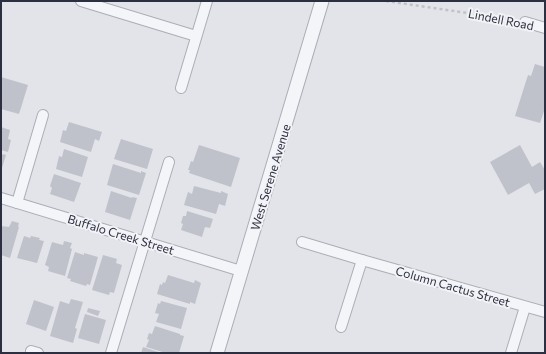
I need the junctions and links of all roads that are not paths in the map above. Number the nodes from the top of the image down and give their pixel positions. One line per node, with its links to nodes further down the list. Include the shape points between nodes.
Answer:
1 (81, 1): 6 (street)
2 (207, 1): 6 (street)
3 (322, 1): 15 (street, West Serene Avenue)
4 (525, 22): 5 (street, Lindell Road)
5 (545, 28)
6 (196, 36): 7 (street)
7 (181, 88)
8 (43, 115): 11 (street)
9 (169, 162): 12 (street)
10 (1, 198): 11 (street, Buffalo Creek Street)
11 (17, 203): 12 (street, Buffalo Creek Street)
12 (145, 242): 15 (street, Buffalo Creek Street); 19 (street)
13 (302, 242): 14 (street, Column Cactus Street)
14 (362, 260): 16 (street, Column Cactus Street); 18 (street)
15 (241, 271): 20 (street, West Serene Avenue)
16 (525, 307): 17 (street, Column Cactus Street); 21 (street)
17 (545, 312)
18 (341, 327)
19 (112, 353)
20 (217, 353)
21 (511, 353)

